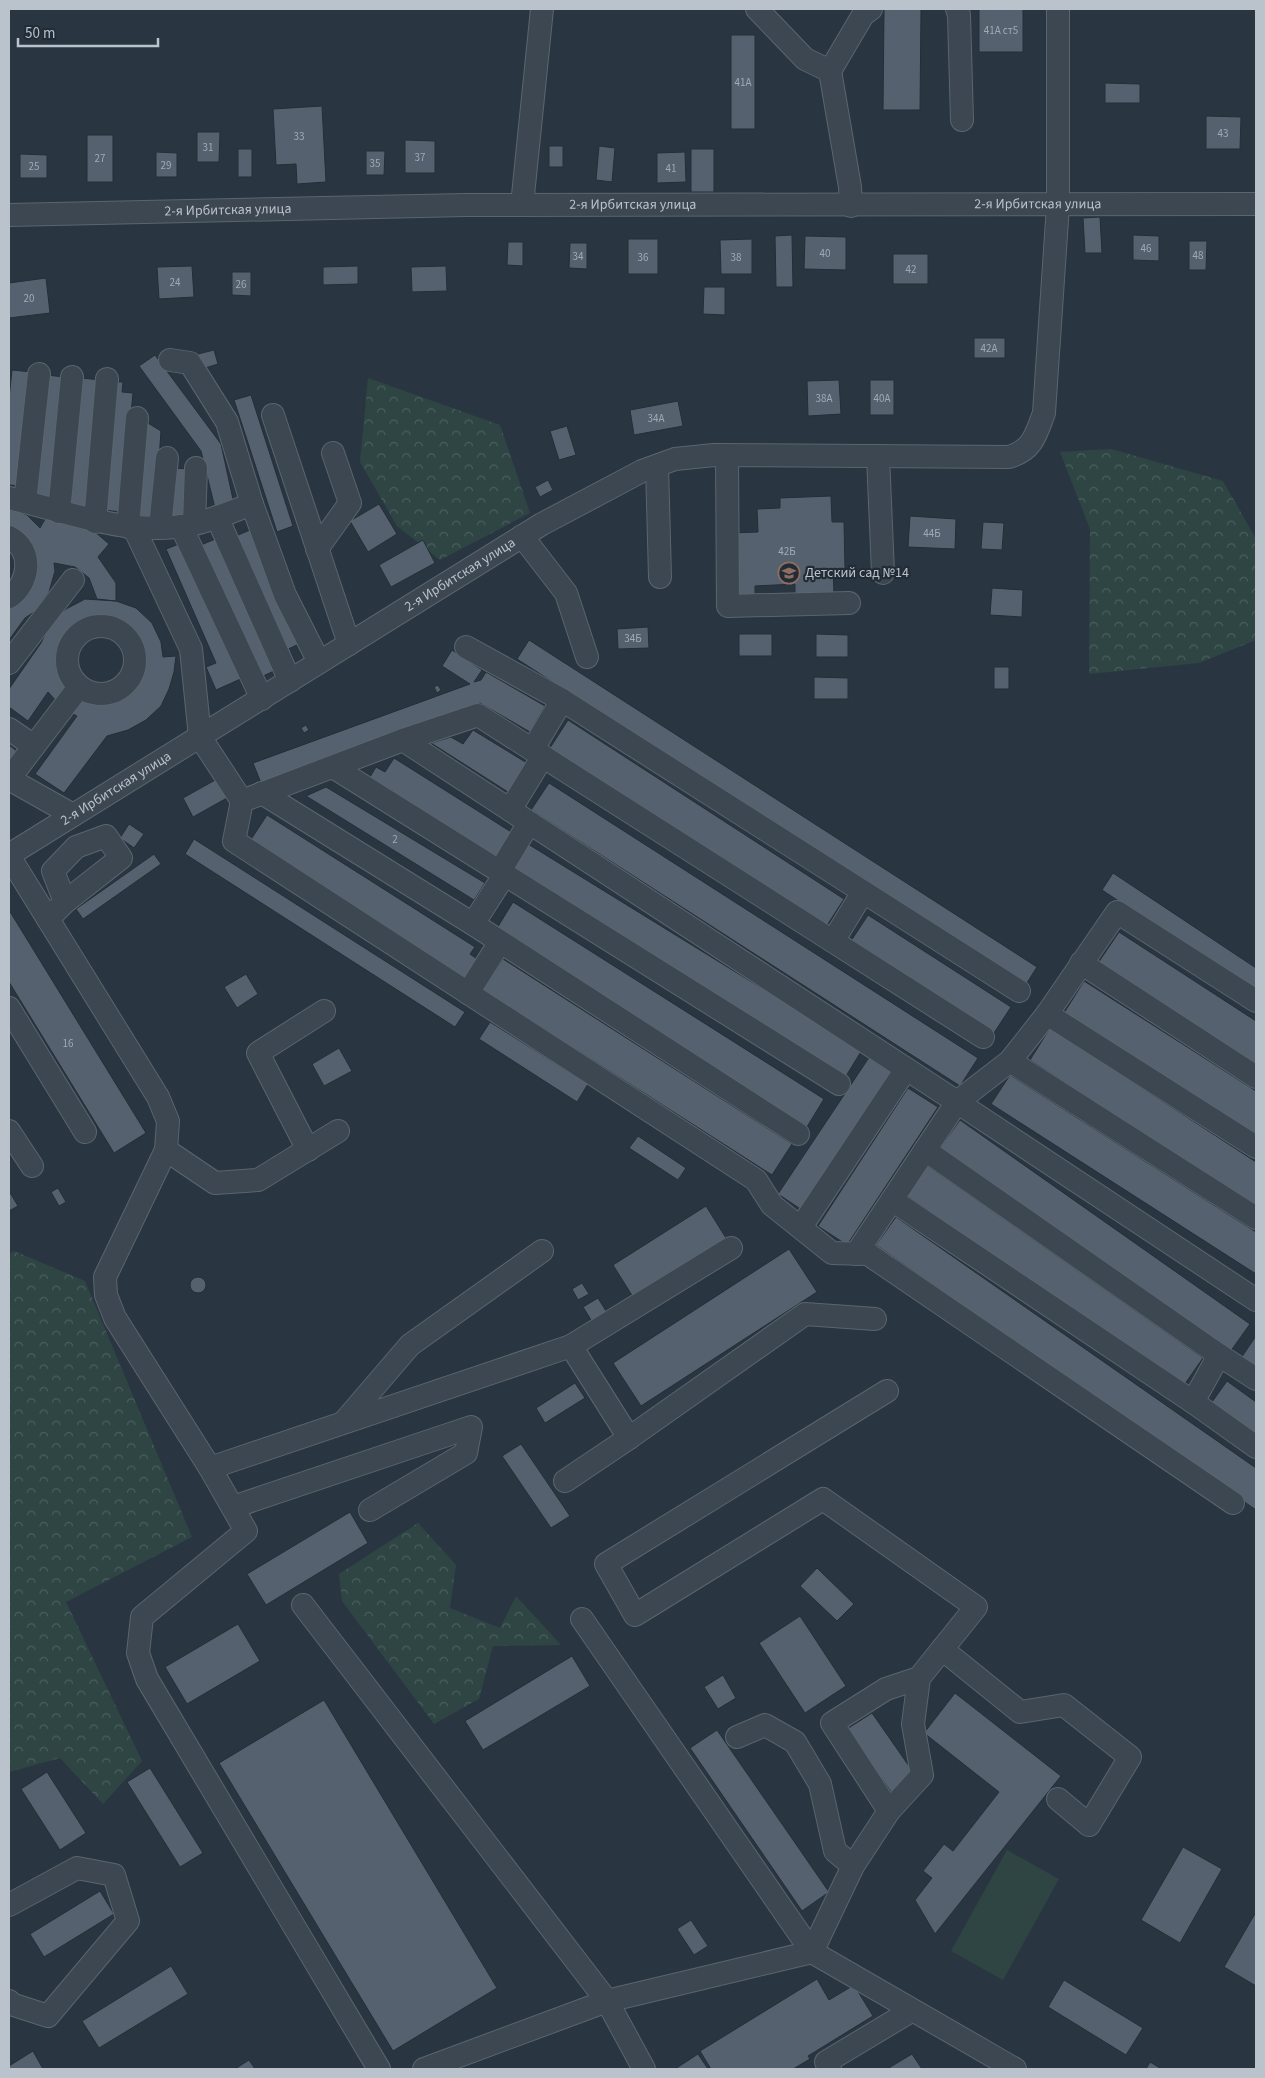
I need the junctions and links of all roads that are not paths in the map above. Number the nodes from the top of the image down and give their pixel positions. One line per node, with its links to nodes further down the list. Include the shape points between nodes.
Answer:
1 (542, 9): 9 (street)
2 (757, 9): 6 (street, via 805,59)
3 (871, 9): 6 (street, via 863,15)
4 (957, 9): 7 (street, via 960,14)
5 (1058, 9): 10 (street)
6 (830, 71): 11 (street)
7 (962, 120)
8 (1256, 204): 10 (street, 2-я Ирбитская улица)
9 (522, 205): 11 (street, 2-я Ирбитская улица); 12 (street, 2-я Ирбитская улица)
10 (1058, 205): 11 (street, 2-я Ирбитская улица); 21 (street, 2-я Ирбитская улица, via 1044,413 1033,442 1020,454 1009,457)
11 (851, 206)
12 (9, 215)
13 (170, 360): 26 (street, via 190,363 226,422)
14 (39, 374): 25 (street)
15 (72, 377): 27 (street)
16 (107, 380): 29 (street)
17 (273, 415): 34 (street)
18 (137, 418): 31 (street)
19 (333, 454): 34 (street, via 350,503)
20 (727, 455): 21 (street, 2-я Ирбитская улица); 23 (street, 2-я Ирбитская улица, via 675,459); 39 (street, via 728,606)
21 (878, 456): 35 (street)
22 (167, 458): 30 (street)
23 (657, 466): 32 (street, 2-я Ирбитская улица); 36 (street)
24 (196, 468): 30 (street)
25 (17, 500): 27 (street)
26 (252, 504): 28 (street); 43 (street, via 285,595)
27 (59, 512): 29 (street)
28 (217, 517): 30 (street); 45 (street)
29 (95, 522): 31 (street)
30 (179, 526): 31 (street); 47 (street)
31 (131, 527): 50 (street, via 191,649)
32 (522, 536): 40 (street, 2-я Ирбитская улица); 42 (street, via 566,593)
33 (9, 537): 38 (street, via 21,547 27,570 17,592)
34 (317, 549): 40 (street)
35 (883, 573)
36 (660, 577)
37 (73, 580): 44 (street)
38 (9, 597)
39 (849, 603)
40 (348, 644): 43 (street, 2-я Ирбитская улица)
41 (466, 647): 48 (street)
42 (588, 657)
43 (320, 662): 45 (street, 2-я Ирбитская улица)
44 (9, 664)
45 (290, 681): 47 (street, 2-я Ирбитская улица)
46 (79, 687): 52 (street)
47 (262, 699): 50 (street, 2-я Ирбитская улица)
48 (562, 700): 53 (street); 62 (street)
49 (9, 729): 52 (street)
50 (200, 737): 56 (street); 58 (street, 2-я Ирбитская улица)
51 (403, 740): 53 (street, via 478,715); 54 (street); 57 (street)
52 (34, 746): 55 (street)
53 (538, 753): 57 (street); 66 (street)
54 (333, 767): 56 (street); 61 (street)
55 (9, 779): 58 (street)
56 (252, 797): 65 (street); 70 (street, via 234,841)
57 (510, 810): 59 (street)
58 (73, 816): 60 (street, 2-я Ирбитская улица)
59 (529, 823): 61 (street); 77 (street)
60 (9, 855): 64 (street)
61 (502, 872): 65 (street); 79 (street)
62 (863, 892): 66 (street); 69 (street)
63 (65, 902): 64 (street)
64 (48, 919): 86 (street, via 158,1096 168,1121)
65 (473, 924): 67 (street)
66 (833, 941): 75 (street)
67 (500, 942): 70 (street); 84 (street)
68 (1081, 963): 71 (street, via 1117,912); 74 (street); 78 (street)
69 (1019, 991)
70 (468, 993): 92 (street, via 756,1180 772,1204)
71 (1256, 1001)
72 (9, 1008): 83 (street)
73 (324, 1011): 87 (street, via 258,1052)
74 (1047, 1014): 76 (street); 85 (street)
75 (983, 1037)
76 (1010, 1061): 80 (street); 91 (street)
77 (906, 1069): 80 (street); 92 (street)
78 (1256, 1077)
79 (839, 1084)
80 (957, 1102): 88 (street); 96 (street)
81 (9, 1131): 89 (street)
82 (338, 1131): 87 (street)
83 (85, 1132)
84 (798, 1134)
85 (1256, 1147)
86 (166, 1150): 87 (street, via 215,1183 258,1180); 106 (street, via 106,1277 106,1295 115,1318)
87 (308, 1150)
88 (925, 1150): 90 (street); 99 (street)
89 (32, 1166)
90 (892, 1200): 95 (street); 102 (street)
91 (1256, 1218)
92 (801, 1227): 95 (street, via 832,1253)
93 (731, 1248): 98 (street)
94 (542, 1251): 103 (street, via 410,1345)
95 (856, 1254): 108 (street, via 868,1254)
96 (1256, 1300)
97 (875, 1319): 104 (street, via 805,1314)
98 (571, 1346): 103 (street); 104 (street)
99 (1219, 1355): 100 (street); 102 (street)
100 (1256, 1379)
101 (887, 1391): 113 (street, via 606,1564 635,1614 823,1499 976,1607)
102 (1193, 1402): 105 (street)
103 (343, 1423): 106 (street)
104 (629, 1438): 107 (street)
105 (1256, 1447)
106 (210, 1468): 109 (street)
107 (565, 1481)
108 (1233, 1503)
109 (233, 1507): 110 (street, via 471,1427 466,1453); 124 (street, via 246,1531 142,1617 138,1653 147,1679)
110 (370, 1510)
111 (303, 1605): 122 (street)
112 (582, 1619): 120 (street)
113 (942, 1649): 114 (street); 116 (street, via 1020,1712 1064,1705 1130,1757 1088,1825)
114 (919, 1678): 117 (street, via 912,1724 922,1775); 117 (street, via 886,1689 832,1724)
115 (737, 1737): 118 (street, via 765,1725 795,1742 820,1784 835,1851)
116 (1058, 1799)
117 (889, 1811): 118 (street)
118 (853, 1866): 120 (street)
119 (9, 1905): 121 (street, via 78,1868 114,1875 128,1921 48,2016)
120 (812, 1952): 122 (street); 123 (street)
121 (9, 2001)
122 (607, 2001): 125 (street); 126 (street)
123 (911, 2011): 127 (street, via 826,2062); 128 (street)
124 (379, 2069)
125 (424, 2069)
126 (644, 2069)
127 (830, 2069)
128 (1015, 2069)

